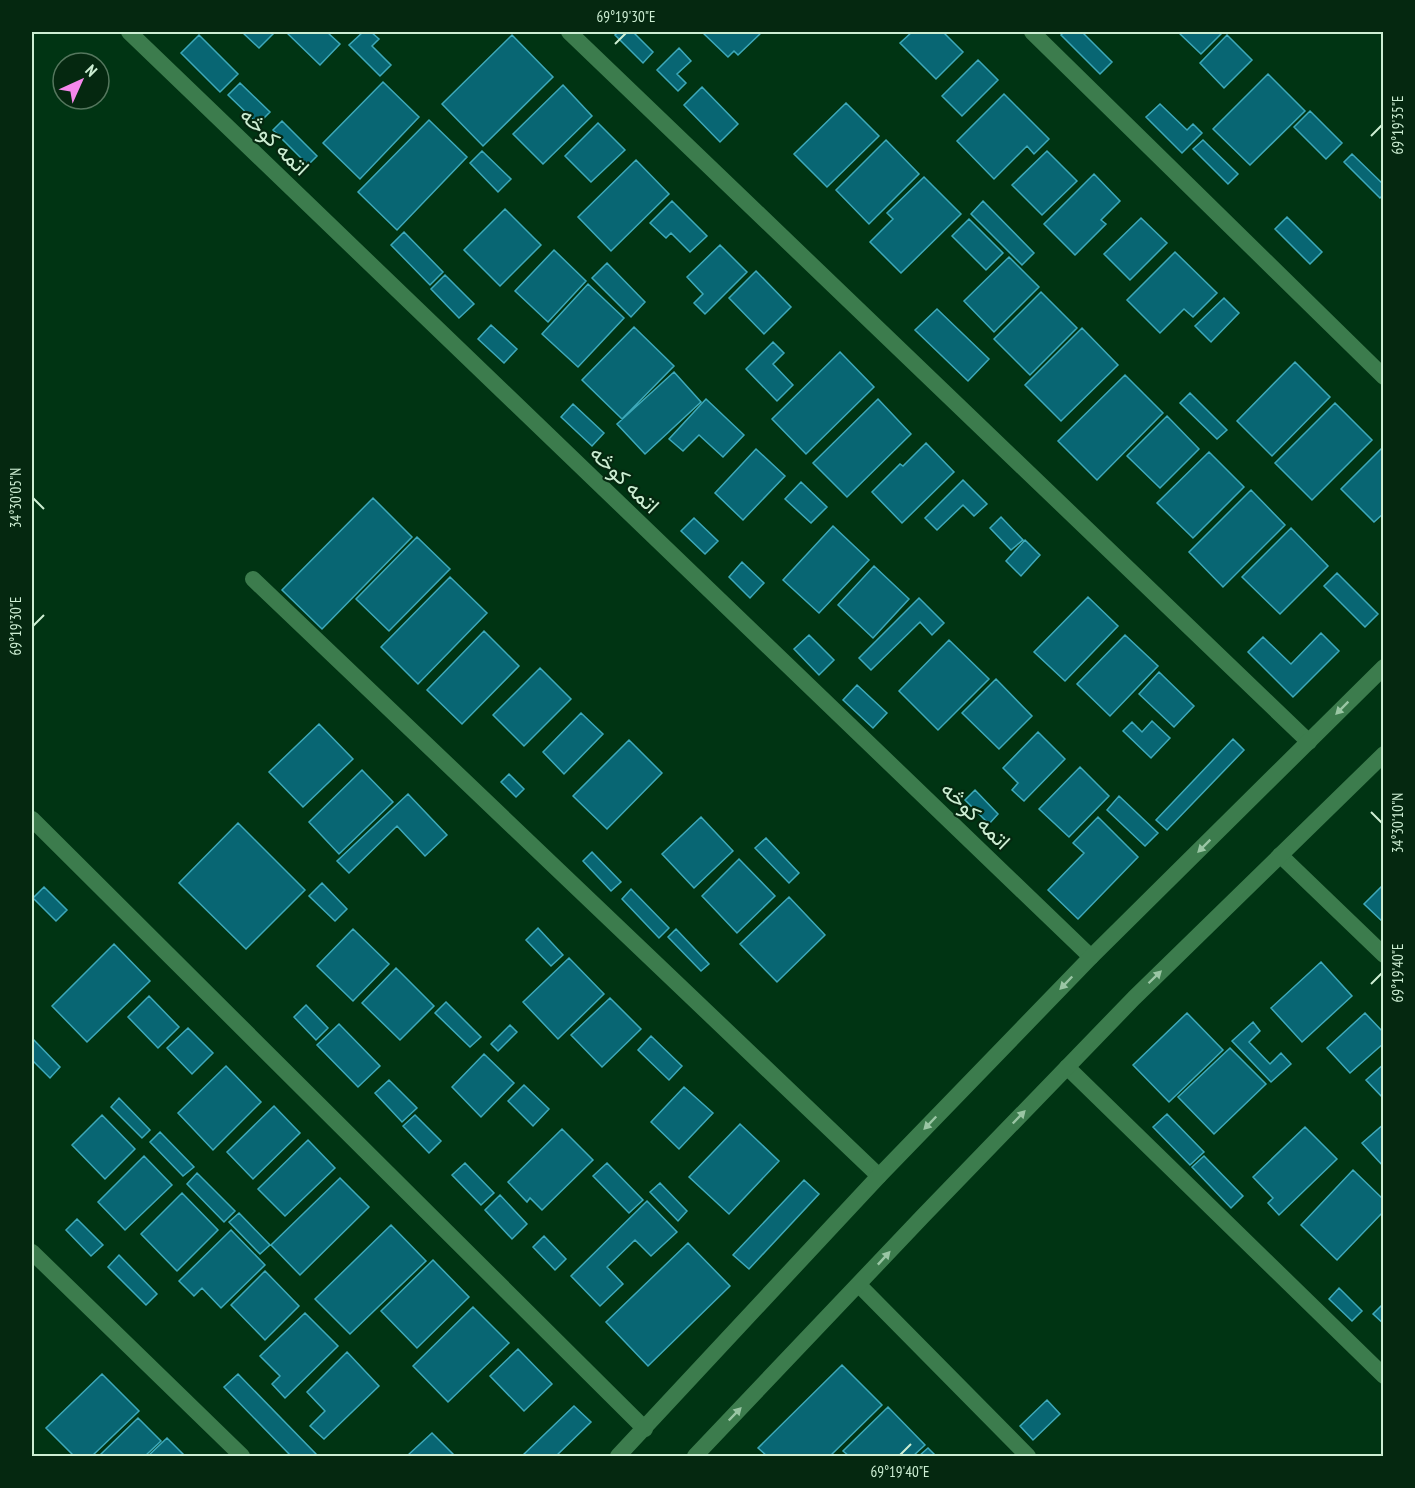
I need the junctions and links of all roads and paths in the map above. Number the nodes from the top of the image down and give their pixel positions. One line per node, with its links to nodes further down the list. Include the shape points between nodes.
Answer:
1 (129, 32): 12 (street, اتمه کوڅه)
2 (569, 32): 7 (street)
3 (1032, 32): 4 (street)
4 (1383, 377)
5 (253, 579): 14 (street)
6 (1383, 667): 7 (street, one-way to 7)
7 (1309, 742): 12 (street, one-way to 12)
8 (1383, 754): 10 (street)
9 (32, 819): 18 (street)
10 (1280, 855): 11 (street); 13 (street, one-way to 10)
11 (1383, 955)
12 (1091, 957): 14 (street, one-way to 14)
13 (1067, 1067): 16 (street, one-way to 13); 17 (street)
14 (879, 1176): 18 (street)
15 (32, 1252): 19 (street)
16 (859, 1285): 21 (street, one-way to 16); 22 (street)
17 (1383, 1376)
18 (645, 1429): 20 (street)
19 (242, 1456)
20 (618, 1456)
21 (695, 1456)
22 (1028, 1456)

